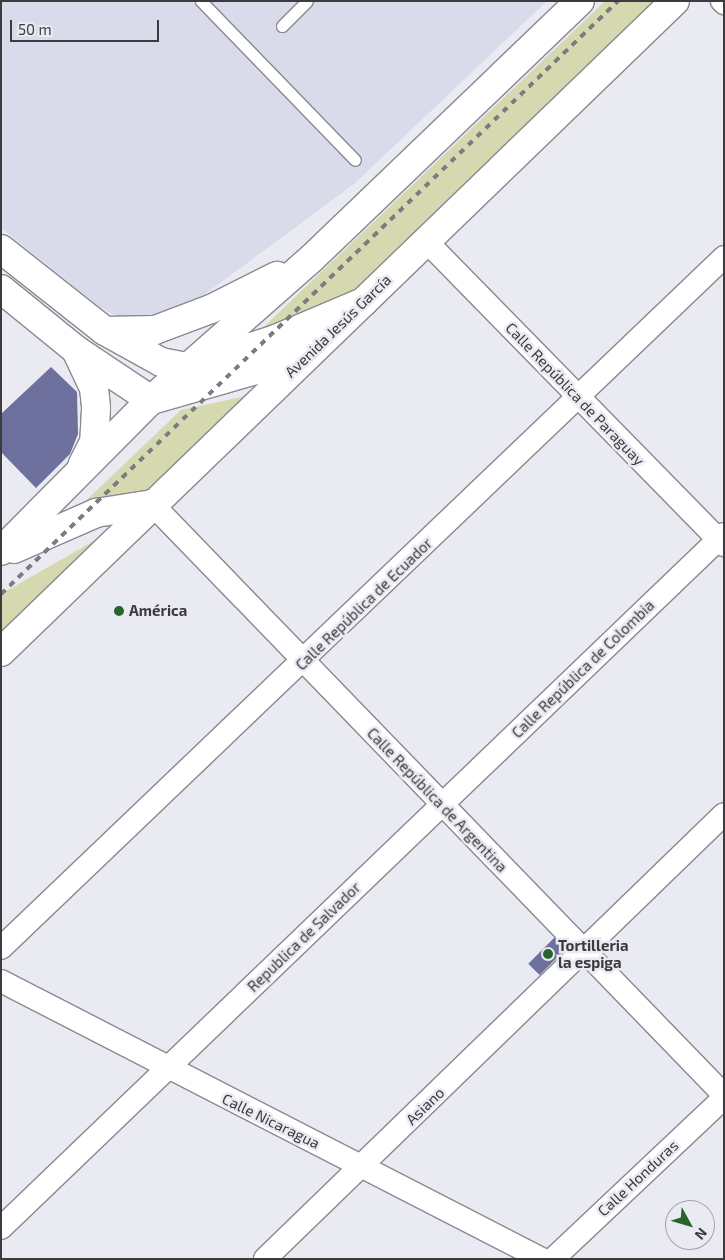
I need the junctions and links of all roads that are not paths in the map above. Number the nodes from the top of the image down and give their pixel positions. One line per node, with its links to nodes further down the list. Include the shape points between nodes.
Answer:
1 (201, 1): 6 (lane)
2 (307, 1): 5 (lane)
3 (580, 1): 10 (main road)
4 (675, 1): 7 (main road, Avenida Jesús García)
5 (282, 26)
6 (355, 160)
7 (426, 242): 12 (main road, Avenida Jesús García); 17 (street, Calle República de Paraguay)
8 (1, 249): 13 (main road)
9 (724, 257): 17 (street, Calle República de Ecuador)
10 (312, 258): 13 (main road, via 186,320 155,330); 16 (main road)
11 (1, 288): 14 (main road)
12 (363, 302): 15 (main road, Avenida Jesús García); 16 (main road, via 276,339)
13 (105, 331): 16 (main road, via 161,362)
14 (76, 350): 18 (main road); 19 (main road, via 94,388 96,408 94,442)
15 (308, 355): 18 (main road); 20 (main road, Avenida Jesús García)
16 (187, 367): 18 (main road)
17 (578, 397): 21 (street, Calle República de Paraguay); 25 (street, Calle República de Ecuador)
18 (151, 400): 19 (main road)
19 (75, 478): 22 (main road)
20 (152, 504): 23 (main road, via 88,516); 24 (main road, Avenida Jesús García); 25 (street, Calle República de Argentina)
21 (722, 539): 26 (street, Calle República de Colombia)
22 (1, 550)
23 (1, 556)
24 (1, 652)
25 (302, 662): 26 (street, Calle República de Argentina); 28 (street, Calle República de Ecuador)
26 (441, 804): 29 (street, Calle República de Argentina); 31 (street, Republica de Salvador)
27 (724, 814): 29 (street, Asiano)
28 (1, 948)
29 (583, 952): 32 (street, Calle República de Argentina); 33 (street, Asiano)
30 (1, 981): 31 (street, Calle Nicaragua)
31 (167, 1069): 33 (street, Calle Nicaragua); 34 (street, Republica de Salvador)
32 (724, 1096): 37 (street, Calle Honduras)
33 (363, 1166): 35 (street, Asiano); 36 (street, Calle Nicaragua)
34 (1, 1228)
35 (265, 1259)
36 (542, 1259)
37 (553, 1259)

